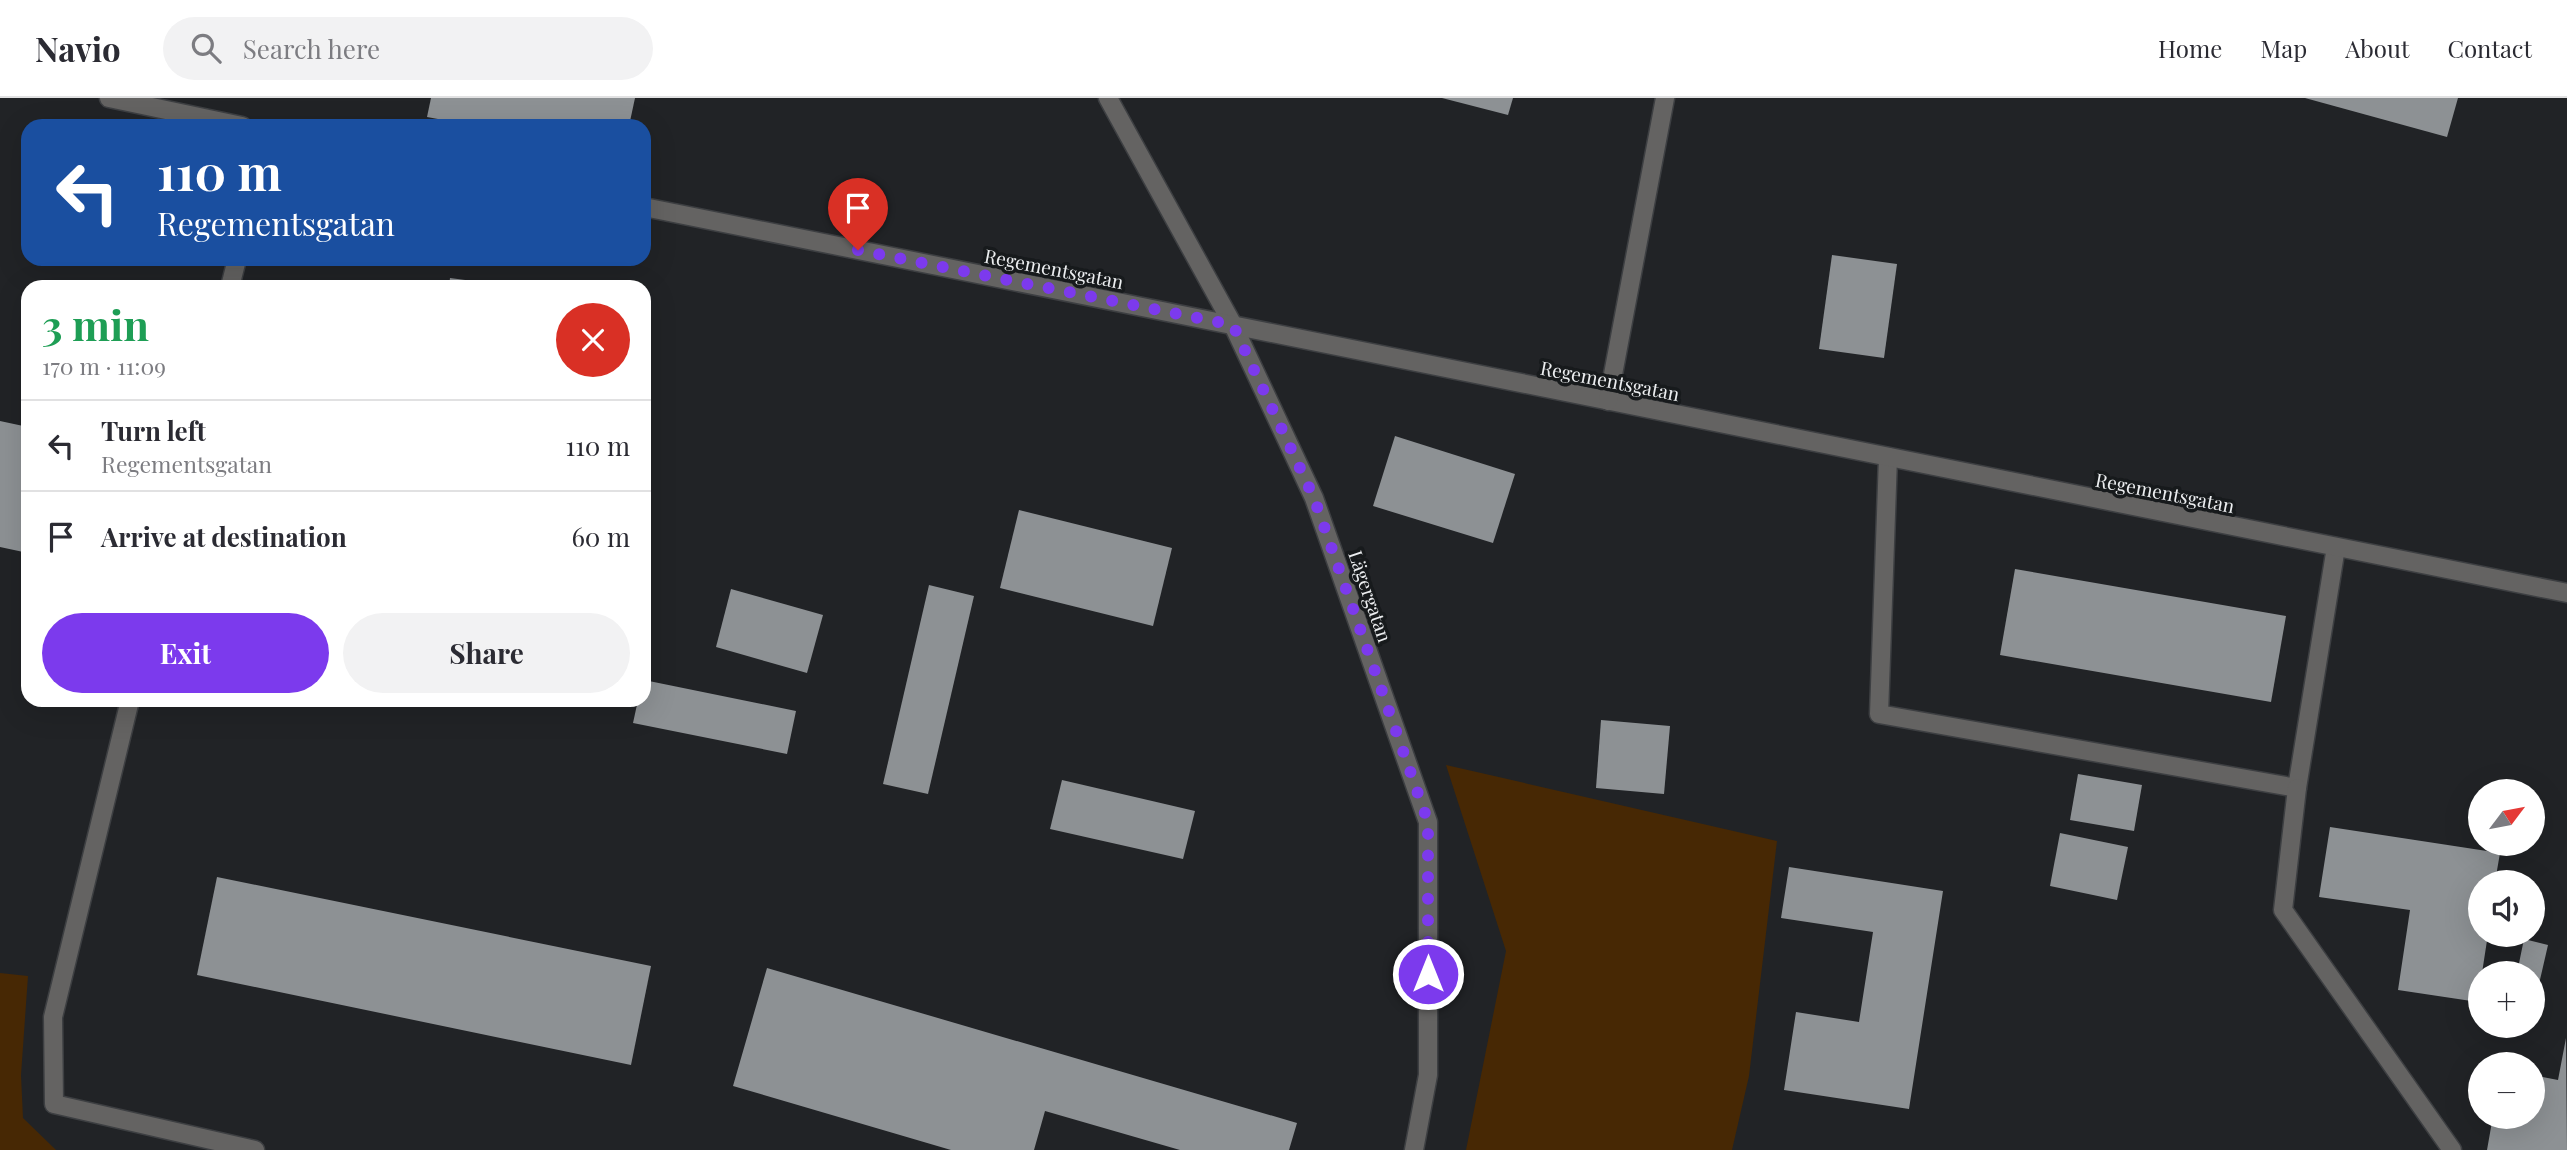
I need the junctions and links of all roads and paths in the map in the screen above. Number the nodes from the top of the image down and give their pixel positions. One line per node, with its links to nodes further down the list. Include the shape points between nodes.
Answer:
1 (109, 98): 4 (street)
2 (1108, 98): 6 (street, Lägergatan)
3 (1665, 98): 7 (street)
4 (209, 119)
5 (651, 208): 6 (street, Regementsgatan)
6 (1233, 325): 7 (street, Regementsgatan); 14 (street, Lägergatan, via 1314,498 1428,822 1428,1075)
7 (1608, 401): 8 (street, Regementsgatan)
8 (1888, 457): 9 (street, Regementsgatan); 12 (street, via 1879,714)
9 (2336, 547): 10 (street, Regementsgatan); 12 (street)
10 (2567, 593)
11 (128, 707): 13 (street, via 53,1017 54,1104)
12 (2297, 788): 15 (street, via 2283,910)
13 (255, 1150)
14 (1414, 1150)
15 (2452, 1150)

